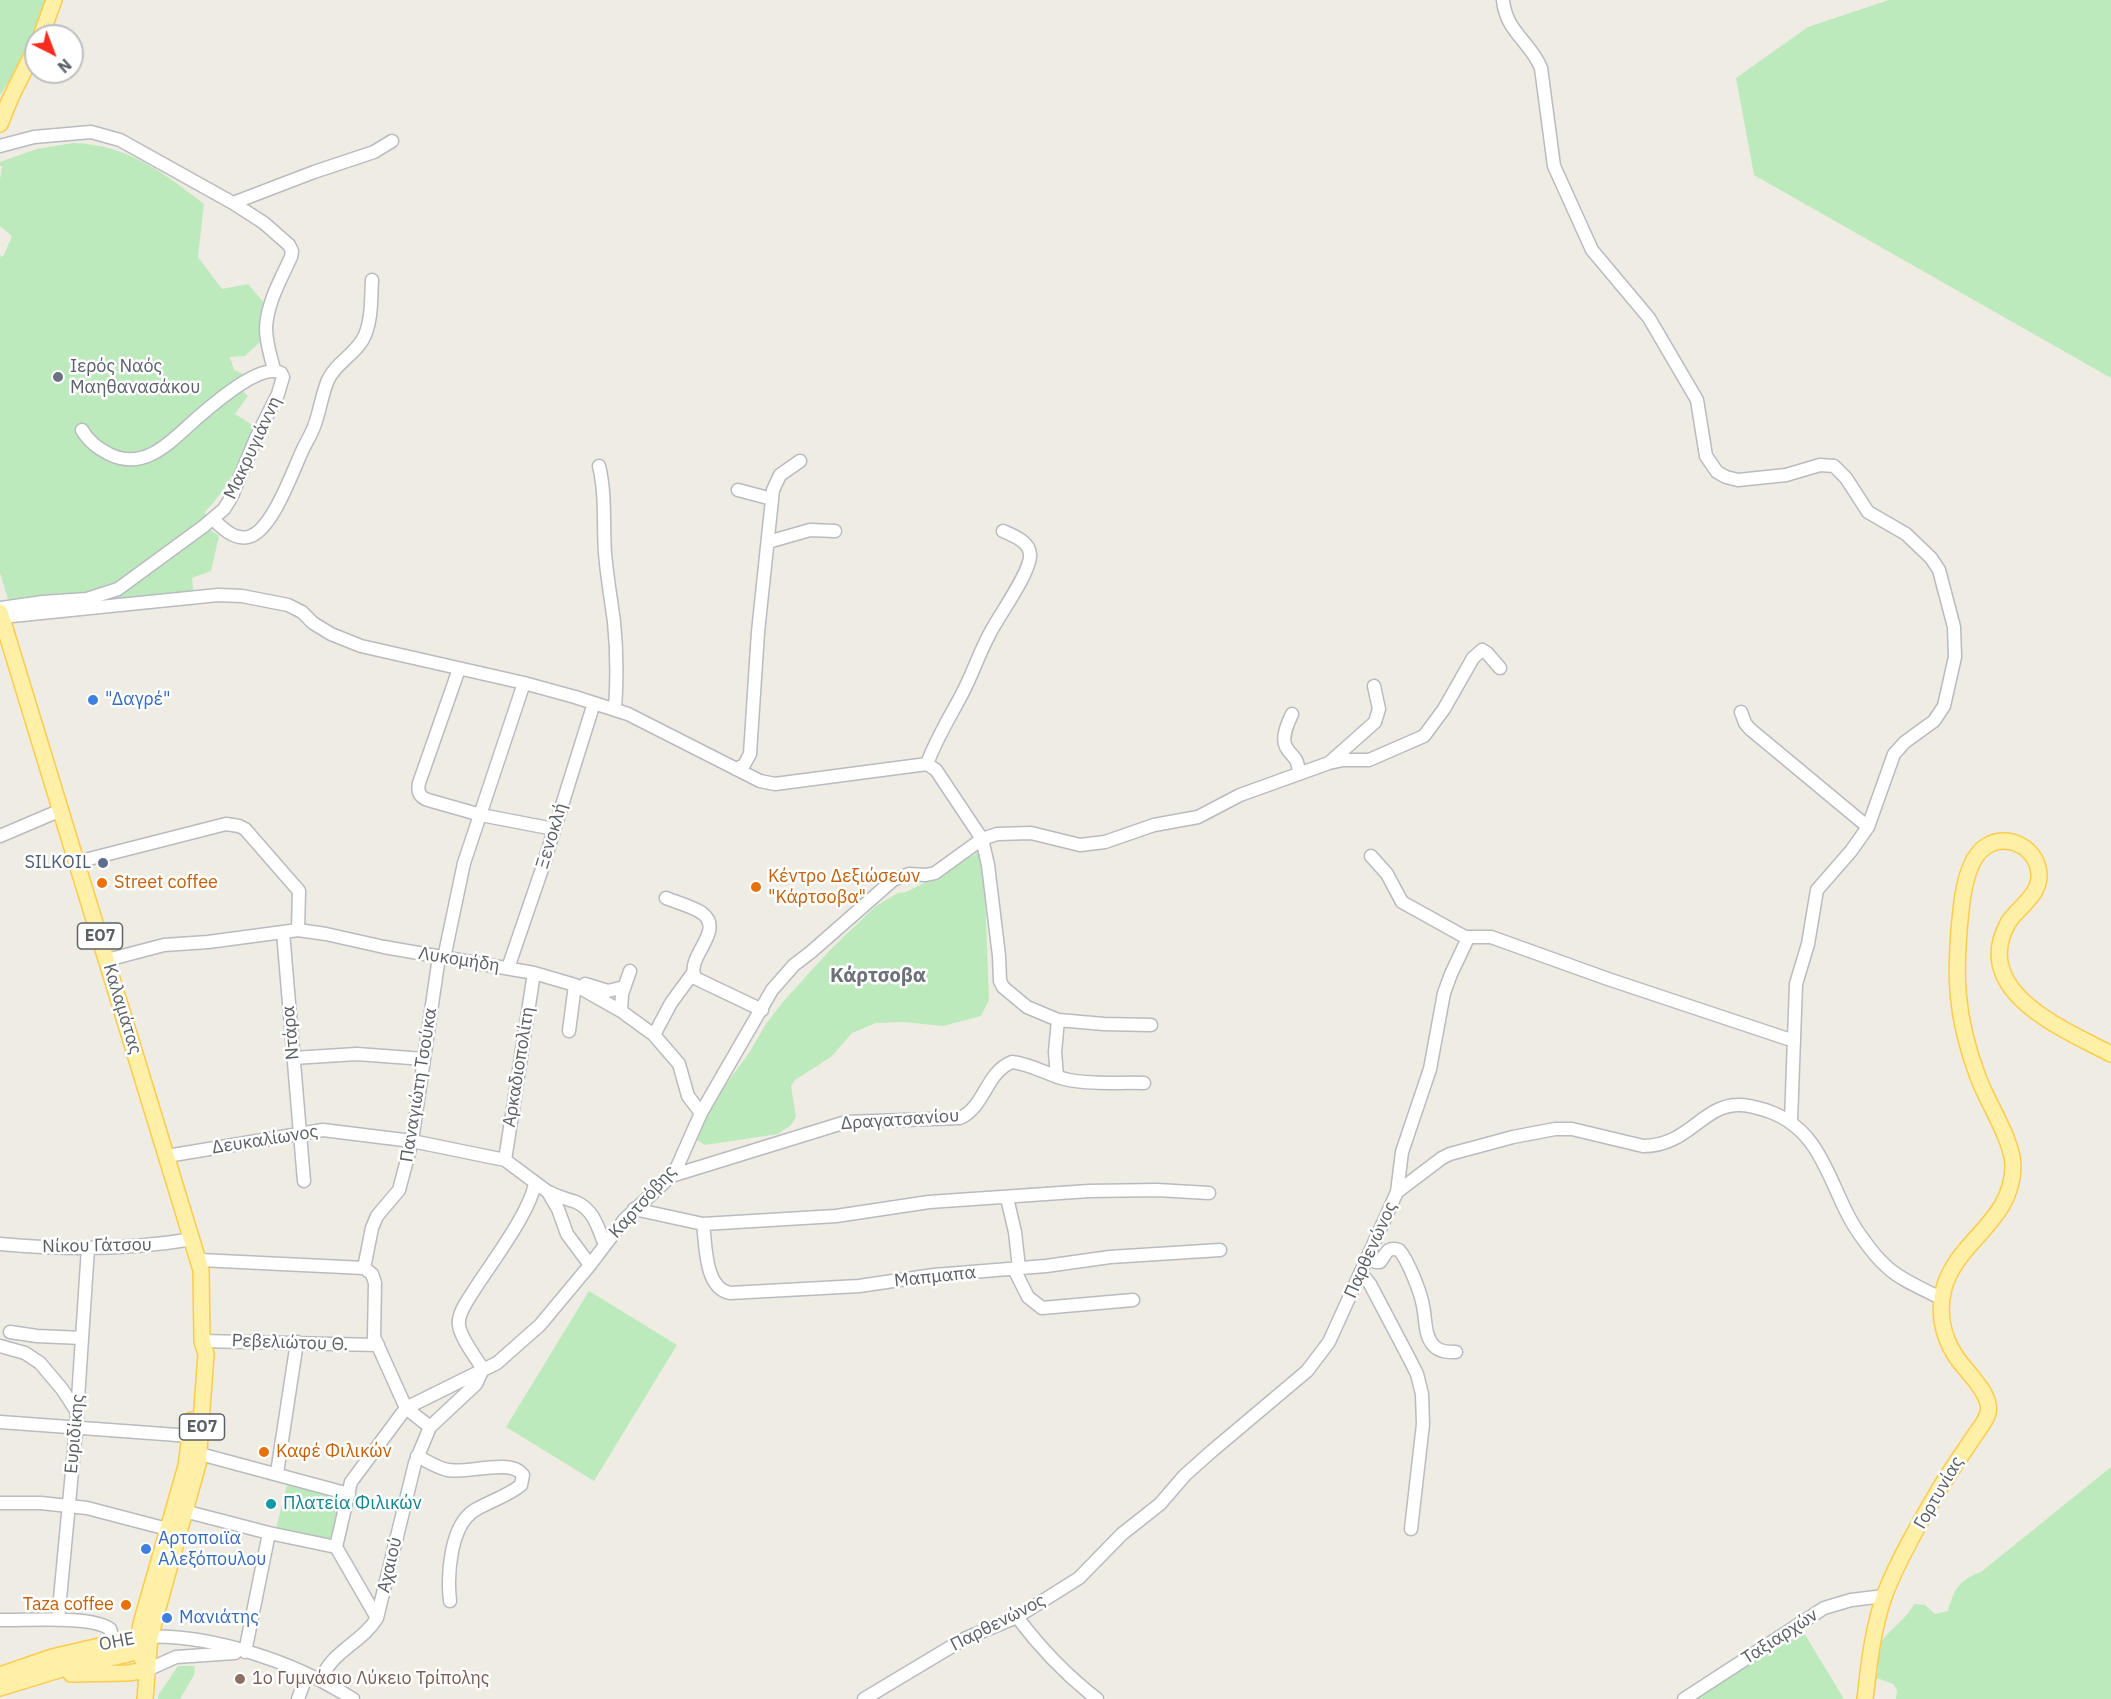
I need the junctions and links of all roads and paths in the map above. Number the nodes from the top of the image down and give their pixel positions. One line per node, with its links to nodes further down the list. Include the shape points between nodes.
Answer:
1 (54, 0): 3 (main road)
2 (1503, 0): 35 (street, via 1508,23 1541,68 1559,179 1592,250 1649,318 1692,390 1700,410 1706,456 1717,472 1738,480 1786,475 1820,465 1834,466 1868,512 1906,534 1939,570 1952,612 1956,643 1947,697 1934,721 1894,754)
3 (45, 24)
4 (24, 70): 5 (main road)
5 (0, 124)
6 (392, 141): 8 (street, via 374,152)
7 (0, 146): 8 (street, via 34,137 91,132 120,140)
8 (233, 203): 10 (street, via 264,223 292,251 266,326)
9 (372, 280): 16 (street, via 365,335 329,378 314,428 268,520 247,537 228,532)
10 (274, 370): 11 (street, Μακρυγιάννη, via 246,380 168,446 150,456 131,460 112,456 92,443); 16 (street, Μακρυγιάννη, via 283,377 278,394 232,496)
11 (82, 430)
12 (800, 461): 15 (street, via 780,475)
13 (599, 466): 26 (street, via 614,624)
14 (738, 490): 15 (street)
15 (772, 499): 19 (street)
16 (213, 519): 20 (street, Μακρυγιάννη, via 118,589)
17 (835, 531): 19 (street, via 810,530)
18 (1003, 531): 30 (street, via 1026,545 1029,561)
19 (768, 542): 31 (street, via 750,754 744,765)
20 (0, 612): 22 (street, via 242,596 297,609 319,628 361,646); 33 (main road, Καλαμάτας / ΕΟ7)
21 (1500, 668): 29 (street, via 1487,653 1479,652 1424,736 1369,760)
22 (459, 669): 23 (street); 34 (street, via 417,789 422,798)
23 (524, 683): 25 (street); 34 (street, Παναγιώτη Τσούκα)
24 (1374, 686): 29 (street, via 1379,709 1376,722)
25 (594, 703): 26 (street); 36 (street, Ξενοκλή)
26 (615, 710): 31 (street)
27 (1741, 712): 35 (street, via 1750,729)
28 (1292, 714): 32 (street, via 1284,739 1296,758)
29 (1329, 763): 32 (street)
30 (927, 764): 31 (street, via 775,784); 38 (street, via 936,770)
31 (736, 769)
32 (1299, 773): 38 (street, via 1240,795 1198,817 1154,825 1105,842 1080,845 1019,833)
33 (61, 810): 37 (street); 40 (main road, Καλαμάτας / ΕΟ7)
34 (481, 815): 36 (street); 45 (street, Παναγιώτη Τσούκα, via 464,863)
35 (1868, 827): 59 (street, via 1817,890 1796,984)
36 (554, 829): 47 (street, Ξενοκλή)
37 (0, 836)
38 (982, 839): 53 (street, Καρτσόβης, via 935,873 909,874 893,880 794,965 772,990); 55 (street, via 1000,981 1027,1007)
39 (1371, 856): 44 (street, via 1387,874 1402,902)
40 (77, 862): 42 (street, via 226,824 239,826 299,891); 46 (main road, Καλαμάτας / ΕΟ7)
41 (666, 898): 50 (street, via 697,911 710,923)
42 (298, 930): 43 (street, Λυκομήδη); 45 (street, Λυκομήδη)
43 (283, 932): 46 (street, Λυκομήδη, via 164,945); 61 (street, Ντάρα)
44 (1468, 938): 59 (street, via 1491,937); 75 (street, via 1444,993 1430,1068 1402,1152)
45 (442, 958): 47 (street, Λυκομήδη); 62 (street, Παναγιώτη Τσούκα)
46 (107, 960): 69 (main road, Καλαμάτας / ΕΟ7)
47 (508, 968): 49 (street, Λυκομήδη)
48 (630, 971): 52 (street)
49 (534, 973): 51 (street, Λυκομήδη); 70 (street, Αρκαδιοπολίτη)
50 (693, 973): 53 (street, via 703,983); 58 (street)
51 (575, 985): 52 (street, via 608,991); 54 (street); 57 (street)
52 (624, 987): 54 (street)
53 (762, 1010): 65 (street, Καρτσόβης)
54 (621, 1011): 58 (street)
55 (1058, 1020): 56 (street); 63 (street)
56 (1151, 1025)
57 (569, 1031)
58 (654, 1035): 65 (street, via 679,1064 688,1096)
59 (1794, 1041): 66 (street)
60 (2111, 1054): 91 (main road, via 2038,1014 2020,1000 2008,983 2001,957 2004,933 2011,918 2034,891 2038,867 2020,844 2006,841 1987,846 1974,861 1962,899 1956,976 1966,1042 2011,1152 2012,1183 2001,1208 1949,1277)
61 (293, 1058): 62 (street, via 357,1054); 67 (street, Ντάρα)
62 (424, 1059): 68 (street, Παναγιώτη Τσούκα)
63 (1057, 1077): 64 (street, Δραγατσανίου, via 1092,1083); 71 (street, Δραγατσανίου, via 1012,1062 1000,1070 972,1112 960,1118 846,1122)
64 (1144, 1083)
65 (702, 1113): 71 (street, Καρτσόβης)
66 (1791, 1121): 75 (street, Παρθενώνος, via 1755,1107 1727,1106 1673,1140 1656,1146 1572,1129 1542,1130 1450,1154); 91 (street, Παρθενώνος, via 1812,1142 1851,1221 1878,1258 1895,1274)
67 (300, 1134): 68 (street, Δευκαλίωνος, via 323,1130); 69 (street, Δευκαλίωνος); 72 (street, Ντάρα)
68 (412, 1142): 70 (street, Δευκαλίωνος); 88 (street, Παναγιώτη Τσούκα, via 399,1190 372,1228)
69 (167, 1155): 80 (main road, Καλαμάτας / ΕΟ7)
70 (505, 1160): 73 (street)
71 (670, 1176): 78 (street, Καρτσόβης)
72 (304, 1181)
73 (535, 1183): 74 (street); 100 (street, via 525,1210 459,1320 460,1330)
74 (548, 1192): 82 (street, via 586,1208); 87 (street, via 567,1234)
75 (1397, 1192): 85 (street, Παρθενώνος)
76 (1209, 1193): 77 (street, via 1089,1191)
77 (1007, 1198): 79 (street, via 929,1202 836,1216); 89 (street, via 1015,1232)
78 (634, 1209): 79 (street); 82 (street, Καρτσόβης)
79 (703, 1224): 89 (street, Μαπμαπα, via 712,1278 721,1290 730,1293 859,1286)
80 (193, 1239): 83 (street, Νίκου Γάτσου, via 160,1245); 86 (main road, Καλαμάτας / ΕΟ7)
81 (0, 1244): 83 (street, Νίκου Γάτσου)
82 (605, 1245): 87 (street, Καρτσόβης)
83 (88, 1248): 94 (street, Ευριδίκης)
84 (1220, 1250): 89 (street, Μαπμαπα, via 1110,1257)
85 (1367, 1258): 90 (street, Παρθενώνος); 99 (street, via 1380,1262 1385,1252 1393,1249 1402,1253 1423,1304 1432,1344 1445,1352)
86 (200, 1260): 88 (street); 95 (main road, Καλαμάτας / ΕΟ7)
87 (590, 1265): 100 (street, Καρτσόβης, via 540,1325 501,1360)
88 (364, 1268): 97 (street, via 375,1283 374,1336)
89 (1016, 1269): 92 (street, via 1028,1297 1042,1308)
90 (1361, 1273): 114 (street, via 1410,1360 1422,1394 1423,1424); 120 (street, Παρθενώνος, via 1329,1342 1307,1371 1185,1475 1160,1504 1122,1534 1082,1576)
91 (1942, 1299): 118 (main road, Γορτυνίας, via 1946,1337 1988,1402 1988,1414 1940,1489)
92 (1133, 1300)
93 (9, 1332): 94 (street)
94 (82, 1338): 102 (street, Ευριδίκης)
95 (202, 1341): 96 (street, Ρεβελιώτου Θ.); 106 (main road, Καλαμάτας / ΕΟ7, via 196,1354); 107 (main road, Καλαμάτας / ΕΟ7, via 206,1354)
96 (297, 1342): 97 (street, Ρεβελιώτου Θ.); 109 (street)
97 (378, 1345): 101 (street)
98 (0, 1346): 102 (street, via 25,1353 40,1363)
99 (1456, 1352)
100 (483, 1369): 101 (street, Καρτσόβης); 104 (street, via 476,1384)
101 (406, 1407): 104 (street); 110 (street, Καρτσόβης, via 351,1482)
102 (76, 1412): 105 (street, Ευριδίκης)
103 (0, 1422): 105 (street)
104 (430, 1427): 108 (street, Αχαιού)
105 (76, 1429): 106 (street); 112 (street, Ευριδίκης)
106 (191, 1437): 115 (main road, Καλαμάτας / ΕΟ7)
107 (200, 1454): 109 (street); 113 (main road, Καλαμάτας / ΕΟ7)
108 (417, 1456): 119 (street, via 450,1471 510,1467 523,1475 515,1490 474,1510 462,1523 455,1539 448,1582); 121 (street, Αχαιού)
109 (277, 1473): 110 (street)
110 (349, 1494): 117 (street, Καρτσόβης)
111 (0, 1503): 112 (street)
112 (69, 1506): 115 (street); 123 (street, Ευριδίκης)
113 (184, 1511): 115 (main road, Καλαμάτας / ΕΟ7); 116 (street)
114 (1411, 1529)
115 (172, 1530): 124 (main road, Καλαμάτας / ΕΟ7)
116 (269, 1533): 117 (street); 126 (street)
117 (336, 1547): 121 (street)
118 (1884, 1596): 138 (street, Ταξιαρχών, via 1824,1608); 139 (main road, Γορτυνίας)
119 (450, 1601)
120 (1017, 1617): 136 (street, Παρθενώνος, via 964,1639); 137 (street, via 1054,1663)
121 (377, 1618): 131 (street, Αχαιού, via 371,1628 328,1664)
122 (0, 1620): 123 (street)
123 (58, 1620): 125 (street, via 105,1625)
124 (142, 1641): 125 (main road, ΟΗΕ); 126 (street, via 213,1643); 127 (main road, Καλαμάτας); 130 (main road, ΟΗΕ, via 123,1655)
125 (114, 1642): 129 (main road, ΟΗΕ)
126 (245, 1652): 127 (street, via 176,1657); 128 (street)
127 (147, 1670): 130 (main road); 133 (main road, Καλαμάτας)
128 (307, 1674): 131 (street); 134 (street)
129 (0, 1675)
130 (29, 1678): 132 (main road, ΟΗΕ)
131 (321, 1680): 135 (street)
132 (0, 1688)
133 (145, 1699)
134 (298, 1699)
135 (353, 1699)
136 (864, 1699)
137 (1097, 1699)
138 (1684, 1699)
139 (1865, 1699)

